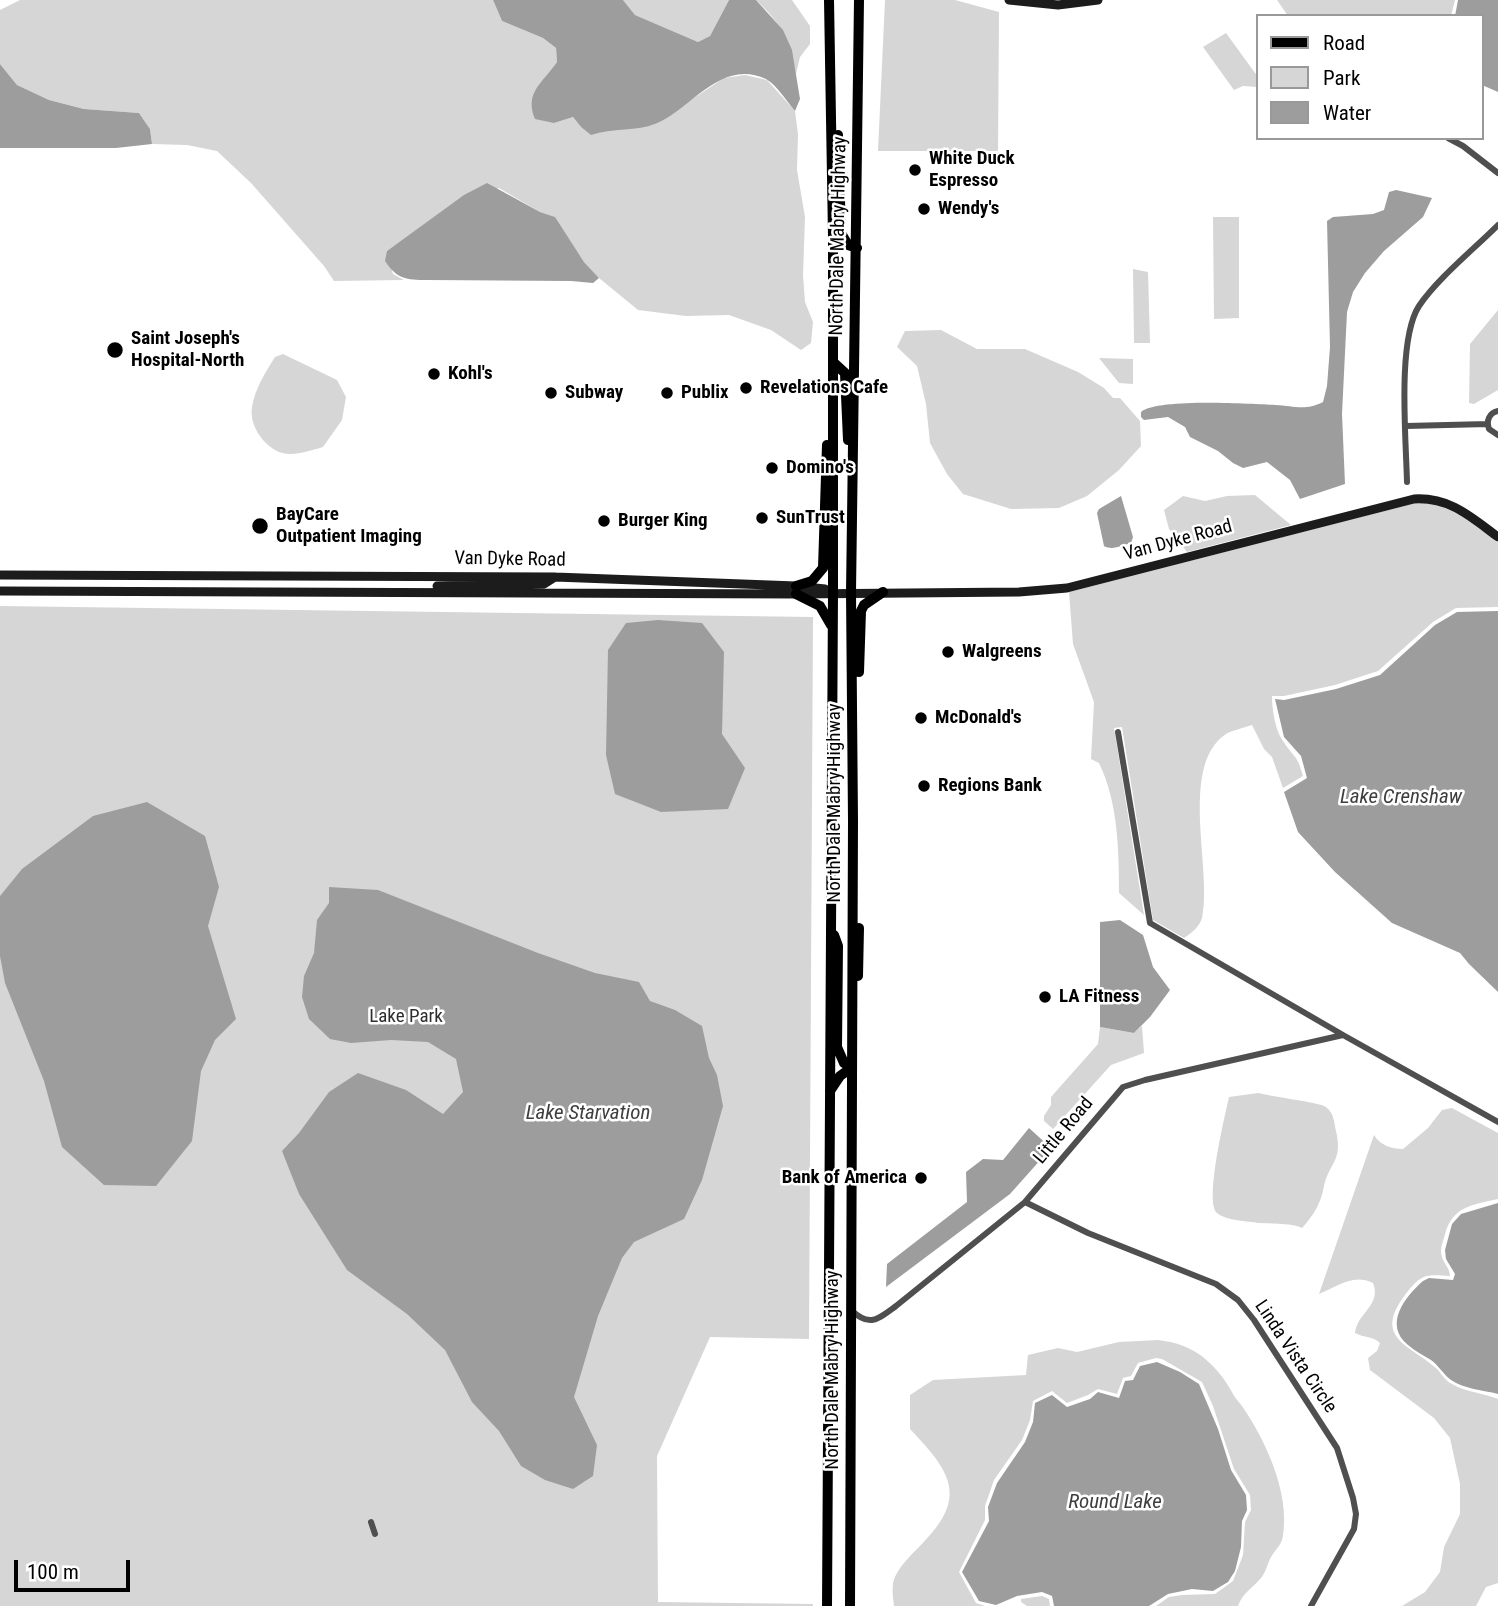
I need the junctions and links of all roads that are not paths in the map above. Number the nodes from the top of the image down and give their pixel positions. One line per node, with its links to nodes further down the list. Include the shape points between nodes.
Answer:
1 (829, 0): 5 (main road, North Dale Mabry Highway)
2 (859, 0): 9 (main road, North Dale Mabry Highway)
3 (1009, 0): 4 (main road, via 1058,5)
4 (1098, 0)
5 (831, 80): 9 (main road, via 837,95 841,233); 10 (main road, North Dale Mabry Highway)
6 (1452, 140): 7 (street)
7 (1498, 173)
8 (1498, 225): 14 (street, via 1427,295 1414,314 1406,348)
9 (857, 248): 16 (main road, North Dale Mabry Highway)
10 (832, 362): 11 (main road, North Dale Mabry Highway); 16 (main road, via 845,373 848,466)
11 (832, 403): 24 (main road, via 825,458 823,568); 28 (main road, North Dale Mabry Highway)
12 (1498, 411): 13 (street, via 1491,414)
13 (1488, 424): 14 (street); 15 (street)
14 (1406, 426): 17 (street)
15 (1498, 435)
16 (854, 482): 29 (main road, North Dale Mabry Highway)
17 (1407, 482)
18 (1498, 537): 30 (main road, Van Dyke Road, via 1459,508 1438,500 1414,499 1067,588)
19 (0, 575): 20 (main road, Van Dyke Road)
20 (15, 575): 21 (main road, Van Dyke Road); 23 (main road)
21 (218, 576): 22 (main road, Van Dyke Road); 26 (street)
22 (555, 577): 24 (main road, Van Dyke Road); 27 (main road, via 544,584)
23 (0, 582)
24 (796, 590): 27 (main road, Van Dyke Road); 28 (main road, Van Dyke Road); 31 (main road, via 820,606)
25 (0, 591): 26 (main road, Van Dyke Road)
26 (219, 591): 27 (main road, Van Dyke Road)
27 (379, 592)
28 (832, 592): 29 (main road, Van Dyke Road); 31 (main road, North Dale Mabry Highway)
29 (851, 592): 30 (main road, Van Dyke Road); 35 (main road, North Dale Mabry Highway)
30 (883, 592): 35 (main road, via 864,605 859,620 859,962 857,1038)
31 (832, 627): 33 (main road, North Dale Mabry Highway)
32 (1118, 732): 34 (street, via 1150,923)
33 (831, 927): 36 (main road, via 838,946 837,1046); 37 (main road, North Dale Mabry Highway)
34 (1343, 1035): 38 (street); 39 (street, Little Road, via 1123,1087)
35 (851, 1056): 36 (main road, North Dale Mabry Highway)
36 (851, 1068): 37 (main road); 40 (main road, North Dale Mabry Highway)
37 (830, 1091): 43 (main road, North Dale Mabry Highway)
38 (1498, 1122)
39 (1025, 1202): 40 (street, Little Road, via 879,1318 869,1321); 45 (street, Linda Vista Circle, via 1088,1233 1216,1284 1238,1300 1254,1320 1337,1448 1356,1514 1354,1529)
40 (851, 1310): 44 (main road, North Dale Mabry Highway)
41 (370, 1522): 42 (street)
42 (375, 1534)
43 (827, 1606)
44 (850, 1606)
45 (1311, 1606)

